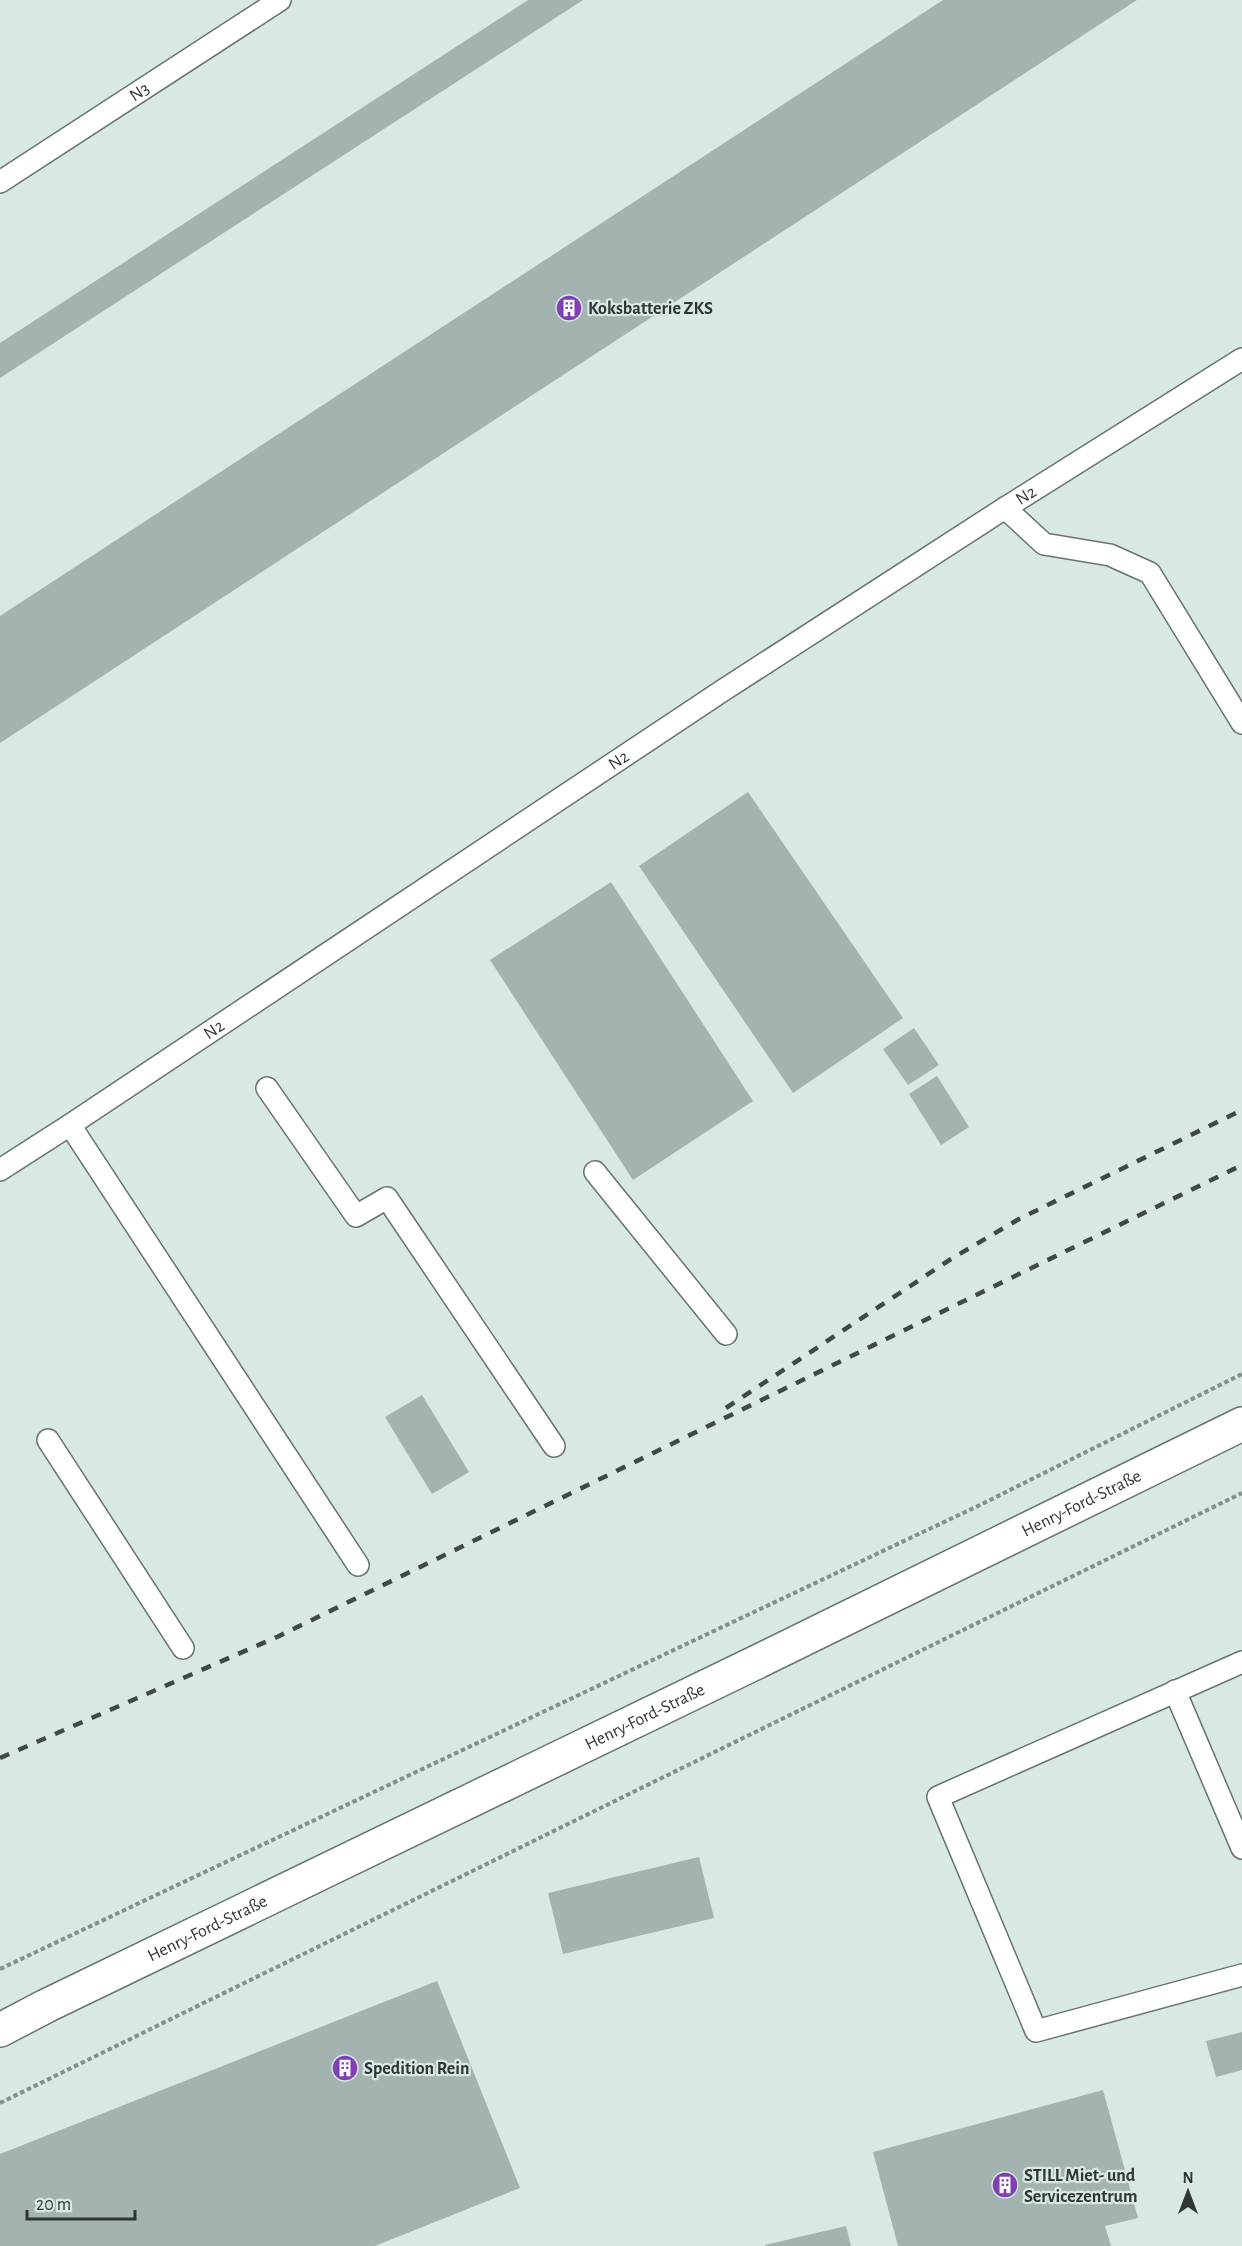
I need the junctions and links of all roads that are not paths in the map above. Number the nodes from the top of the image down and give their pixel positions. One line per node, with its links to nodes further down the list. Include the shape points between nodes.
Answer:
1 (280, 0): 2 (lane, N3)
2 (0, 182)
3 (1242, 359): 4 (lane, N2)
4 (1005, 508): 5 (lane, via 1044,544 1110,555 1150,573); 7 (lane, N2, via 712,697)
5 (1242, 723)
6 (267, 1088): 13 (lane, via 356,1216 387,1198)
7 (70, 1125): 8 (lane, N2); 14 (lane)
8 (0, 1170)
9 (595, 1172): 10 (lane)
10 (726, 1334)
11 (1242, 1424): 20 (street, Henry-Ford-Straße)
12 (48, 1440): 15 (lane)
13 (554, 1446)
14 (358, 1565)
15 (183, 1648)
16 (1242, 1662): 17 (lane)
17 (1175, 1691): 18 (lane); 19 (lane, via 938,1797 1036,2031)
18 (1242, 1848)
19 (1242, 1976)
20 (46, 2006): 21 (street, Henry-Ford-Straße); 22 (street, Henry-Ford-Straße)
21 (0, 2022)
22 (0, 2030)

